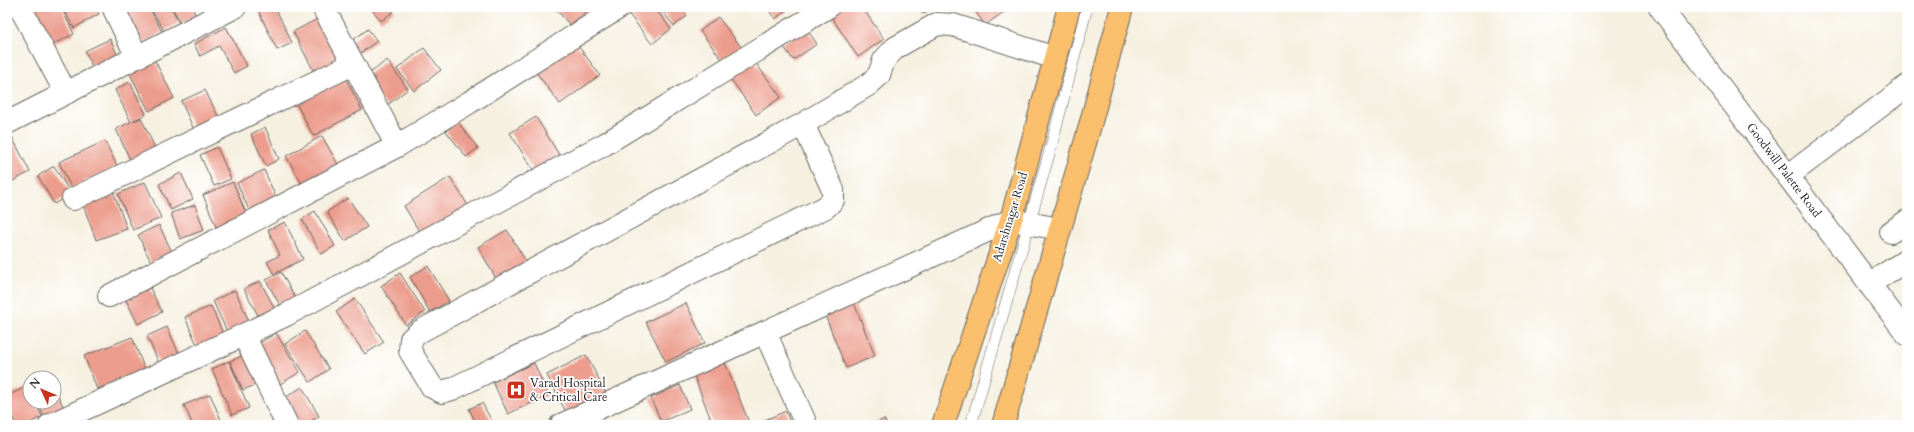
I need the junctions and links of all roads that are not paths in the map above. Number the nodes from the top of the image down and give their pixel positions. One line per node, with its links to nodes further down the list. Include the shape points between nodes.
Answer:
1 (112, 7): 12 (street)
2 (235, 7): 11 (street)
3 (620, 7): 19 (street)
4 (828, 7): 29 (street, via 605,144)
5 (1069, 7): 13 (main road, Adarshnagar Road)
6 (1088, 7): 22 (lane)
7 (1122, 7): 23 (main road)
8 (1660, 7): 20 (street, Goodwill Palette Road)
9 (325, 8): 14 (street)
10 (16, 11): 16 (street)
11 (209, 13): 12 (street)
12 (138, 56): 16 (street)
13 (1056, 58): 18 (street, via 953,25 936,24 895,48 884,60 879,75 868,85); 22 (main road, Adarshnagar Road)
14 (353, 64): 19 (street); 21 (street)
15 (1907, 86): 20 (street)
16 (66, 93): 17 (street)
17 (7, 123)
18 (803, 124): 18 (street, via 833,190 833,200 826,207 452,389 442,392 432,387 410,351 411,339 419,332)
19 (397, 146): 26 (street)
20 (1788, 176): 25 (street, Goodwill Palette Road)
21 (73, 199)
22 (1020, 222): 23 (street); 27 (street); 34 (main road, Adarshnagar Road); 35 (lane)
23 (1060, 229): 36 (main road)
24 (1907, 260): 25 (street)
25 (1868, 284): 28 (street, Goodwill Palette Road)
26 (109, 296)
27 (764, 332): 30 (street); 33 (street)
28 (1907, 334)
29 (244, 335): 31 (street); 32 (street)
30 (804, 422)
31 (50, 425)
32 (287, 425)
33 (561, 425)
34 (943, 425)
35 (971, 425)
36 (1003, 425)

